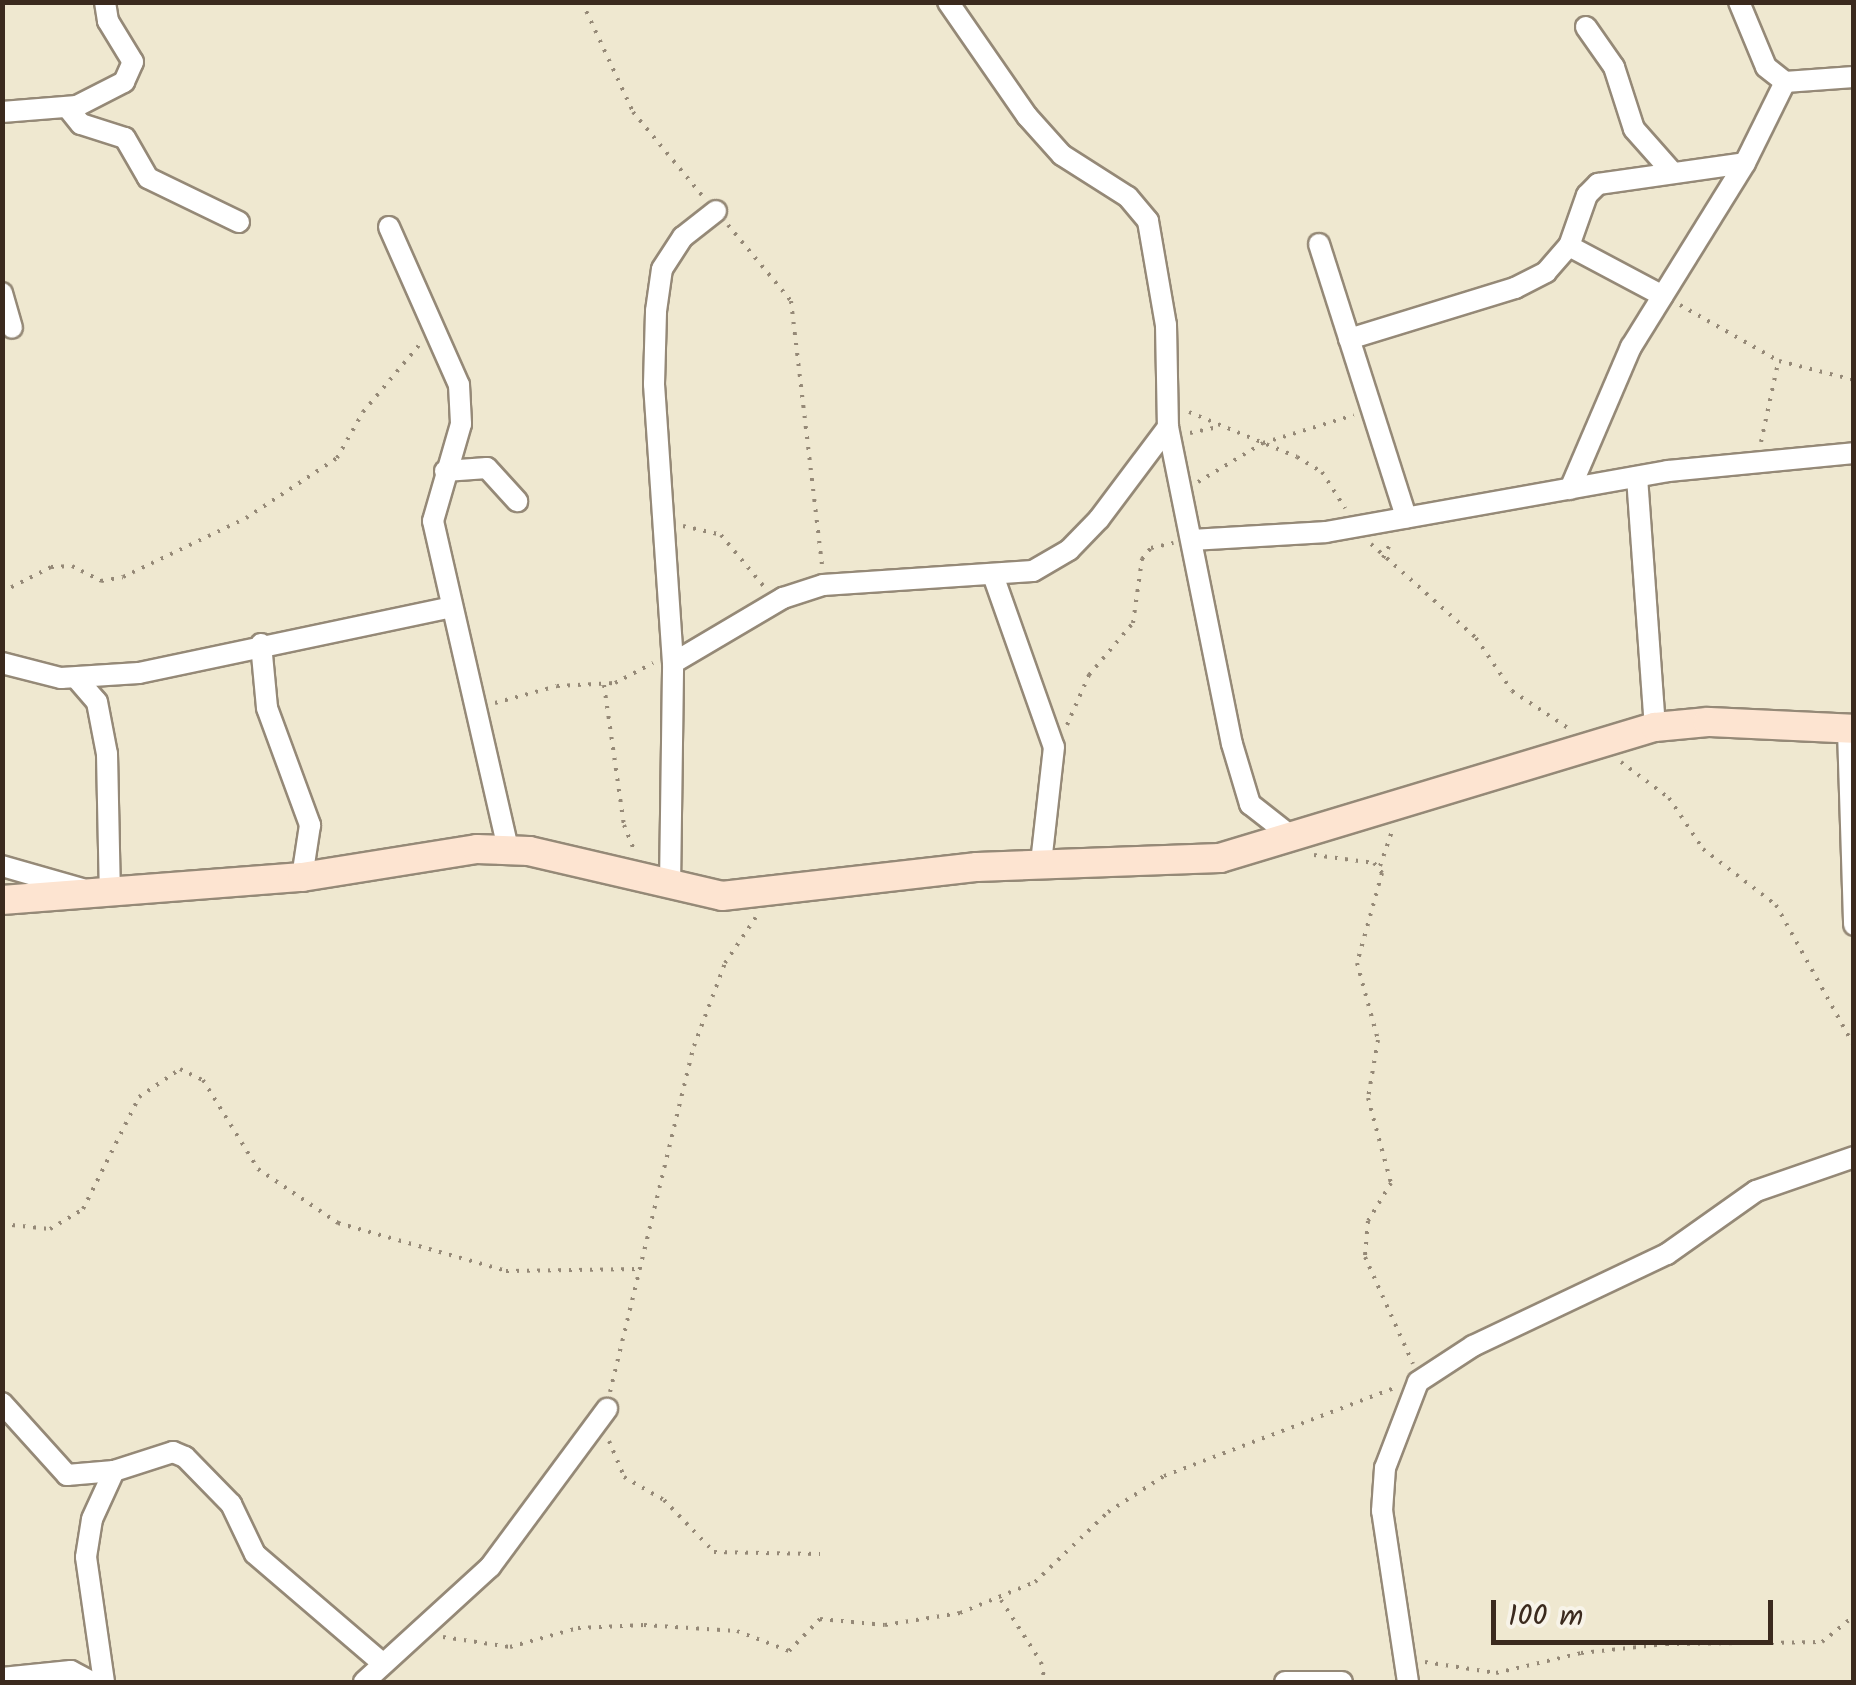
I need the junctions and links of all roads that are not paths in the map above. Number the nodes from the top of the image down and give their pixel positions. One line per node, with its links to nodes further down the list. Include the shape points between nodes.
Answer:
1 (105, 2): 7 (street, via 108,21 129,51 131,74 114,92)
2 (948, 2): 20 (street, via 1038,129 1062,155 1128,198 1148,222 1166,325)
3 (1739, 2): 6 (street, via 1766,67)
4 (1586, 27): 10 (street, via 1614,67 1634,130)
5 (1854, 77): 6 (street)
6 (1785, 82): 9 (street)
7 (67, 108): 8 (street); 12 (street, via 81,124 124,138 148,178)
8 (2, 112)
9 (1745, 164): 10 (street); 17 (street)
10 (1672, 172): 15 (street, via 1598,184 1587,195)
11 (716, 210): 31 (street, via 683,237 662,269 654,384)
12 (239, 222)
13 (389, 226): 22 (street, via 462,406)
14 (1319, 244): 19 (street)
15 (1569, 246): 17 (street); 19 (street, via 1546,272 1516,288)
16 (2, 293): 18 (street)
17 (1663, 296): 24 (street, via 1631,348)
18 (12, 328)
19 (1349, 339): 26 (street)
20 (1169, 432): 27 (street); 28 (street, via 1069,550 1032,571)
21 (1854, 453): 23 (street)
22 (445, 471): 25 (street, via 487,468); 29 (street, via 432,521)
23 (1637, 477): 24 (street); 34 (street)
24 (1570, 489): 26 (street)
25 (517, 501)
26 (1406, 516): 27 (street, via 1355,527)
27 (1192, 540): 36 (street, via 1242,784 1264,820)
28 (994, 578): 31 (street, via 823,585 784,598); 38 (street, via 1054,746)
29 (452, 607): 30 (street); 37 (street)
30 (261, 644): 33 (street, via 139,673); 40 (street, via 266,708 310,825)
31 (673, 657): 41 (street)
32 (3, 663): 33 (street)
33 (77, 678): 42 (street, via 97,702 108,754)
34 (1655, 727): 35 (street, via 1774,723); 36 (street)
35 (1851, 730): 44 (street)
36 (1291, 836): 38 (street, via 1220,858)
37 (508, 849): 40 (street); 41 (street)
38 (1041, 862): 41 (street, via 722,896)
39 (2, 866): 42 (street)
40 (302, 877): 42 (street)
41 (660, 882)
42 (106, 893): 43 (street)
43 (2, 900)
44 (1854, 925)
45 (1854, 1157): 56 (street, via 1756,1190 1667,1254 1473,1346 1416,1386 1385,1468 1382,1511)
46 (2, 1402): 48 (street, via 68,1475)
47 (607, 1408): 49 (street, via 490,1567 425,1631)
48 (114, 1471): 49 (street, via 173,1452 185,1456 231,1504 240,1533 267,1567); 52 (street, via 92,1519 86,1557)
49 (381, 1662): 53 (street)
50 (2, 1678): 51 (street, via 70,1671)
51 (92, 1682)
52 (104, 1682)
53 (364, 1682)
54 (1285, 1682): 55 (street)
55 (1342, 1682)
56 (1408, 1682)

